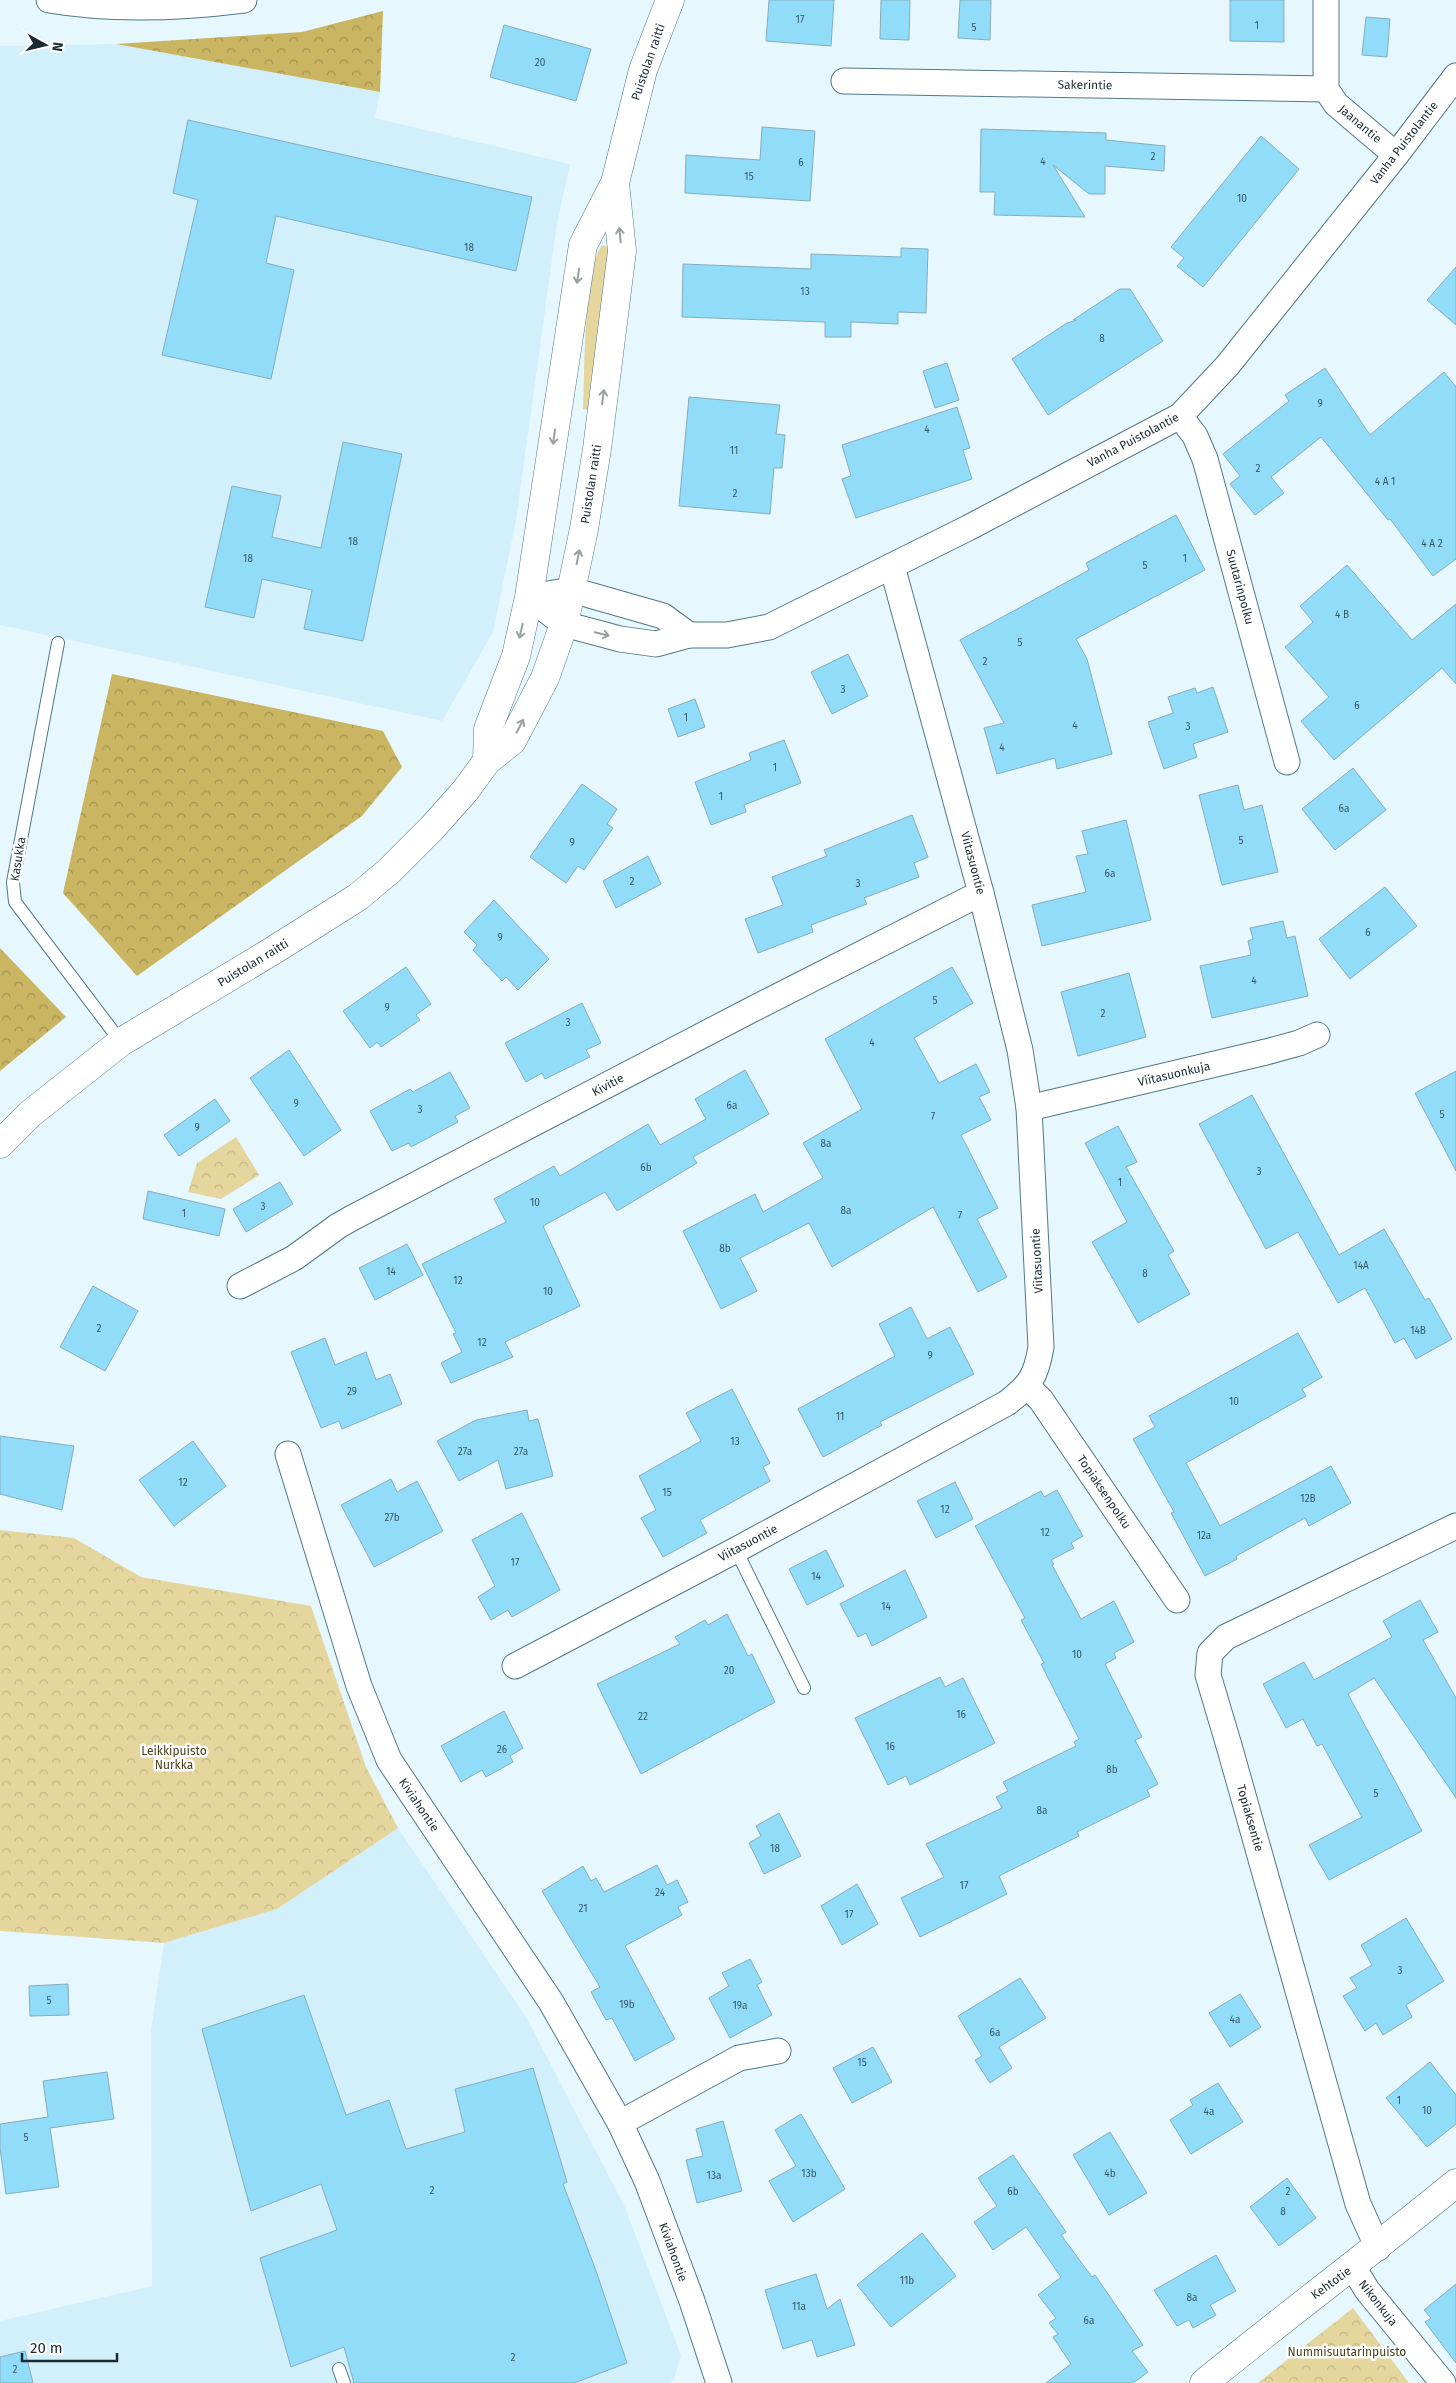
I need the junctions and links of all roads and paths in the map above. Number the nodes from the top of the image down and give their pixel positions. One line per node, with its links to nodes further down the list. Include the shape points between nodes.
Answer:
1 (49, 0): 2 (street, via 132,8)
2 (244, 0)
3 (670, 0): 9 (main road, Puistolan raitti, via 643,70)
4 (1326, 0): 7 (street)
5 (1456, 76): 8 (street, Vanha Puistolantie)
6 (844, 81): 7 (street, Sakerintie)
7 (1326, 90): 8 (street, Jaanantie, via 1336,104)
8 (1396, 155): 10 (street, Vanha Puistolantie, via 1226,366)
9 (615, 183): 12 (main road, Puistolan raitti, one-way to 9, via 597,449 622,251); 13 (main road, Puistolan raitti, one-way to 13, via 583,245 542,524)
10 (1180, 416): 11 (street, Vanha Puistolantie); 18 (street, Suutarinpolku, via 1195,436 1205,459)
11 (892, 566): 15 (street, Vanha Puistolantie, via 769,627 727,634); 19 (street, Viitasuontie)
12 (572, 590): 13 (street); 14 (main road, Puistolan raitti); 15 (street, via 663,616)
13 (528, 597): 14 (street, Vanha Puistolantie); 17 (main road, Puistolan raitti, one-way to 17, via 516,656 488,729)
14 (564, 624): 15 (street, Vanha Puistolantie, one-way to 15, via 620,639 656,644); 17 (main road, Puistolan raitti, one-way to 14, via 512,741 545,678)
15 (689, 634)
16 (58, 643): 21 (lane, Kasukka, via 13,882 15,902)
17 (487, 761): 21 (main road, Puistolan raitti, via 432,828 358,897)
18 (1287, 762)
19 (982, 893): 22 (street, Viitasuontie, via 1020,1050); 24 (street, Kivitie, via 345,1222 294,1258)
20 (1317, 1035): 22 (street, Viitasuonkuja, via 1266,1052)
21 (121, 1042): 23 (main road, Puistolan raitti, via 30,1114)
22 (1029, 1108): 25 (street, Viitasuontie, via 1041,1347)
23 (0, 1144)
24 (240, 1286)
25 (1028, 1387): 28 (street, Viitasuontie, via 1007,1404); 29 (street, Topiaksenpolku, via 1041,1400)
26 (288, 1454): 33 (street, Kiviahontie, via 359,1686 389,1760 551,2002)
27 (1456, 1526): 35 (street, Topiaksentie, via 1226,1637 1210,1653 1208,1675 1358,2204)
28 (736, 1550): 30 (street, Viitasuontie); 31 (lane)
29 (1177, 1600)
30 (515, 1666)
31 (804, 1688)
32 (778, 2052): 33 (street, via 739,2058)
33 (620, 2123): 39 (street, Kiviahontie, via 647,2181)
34 (1456, 2183): 35 (main road, Kehtotie)
35 (1378, 2248): 36 (main road, Kehtotie)
36 (1353, 2267): 40 (main road, Kehtotie); 41 (street, Nikonkuja, via 1367,2290)
37 (339, 2369): 38 (lane)
38 (344, 2383)
39 (719, 2383)
40 (1204, 2383)
41 (1443, 2383)

